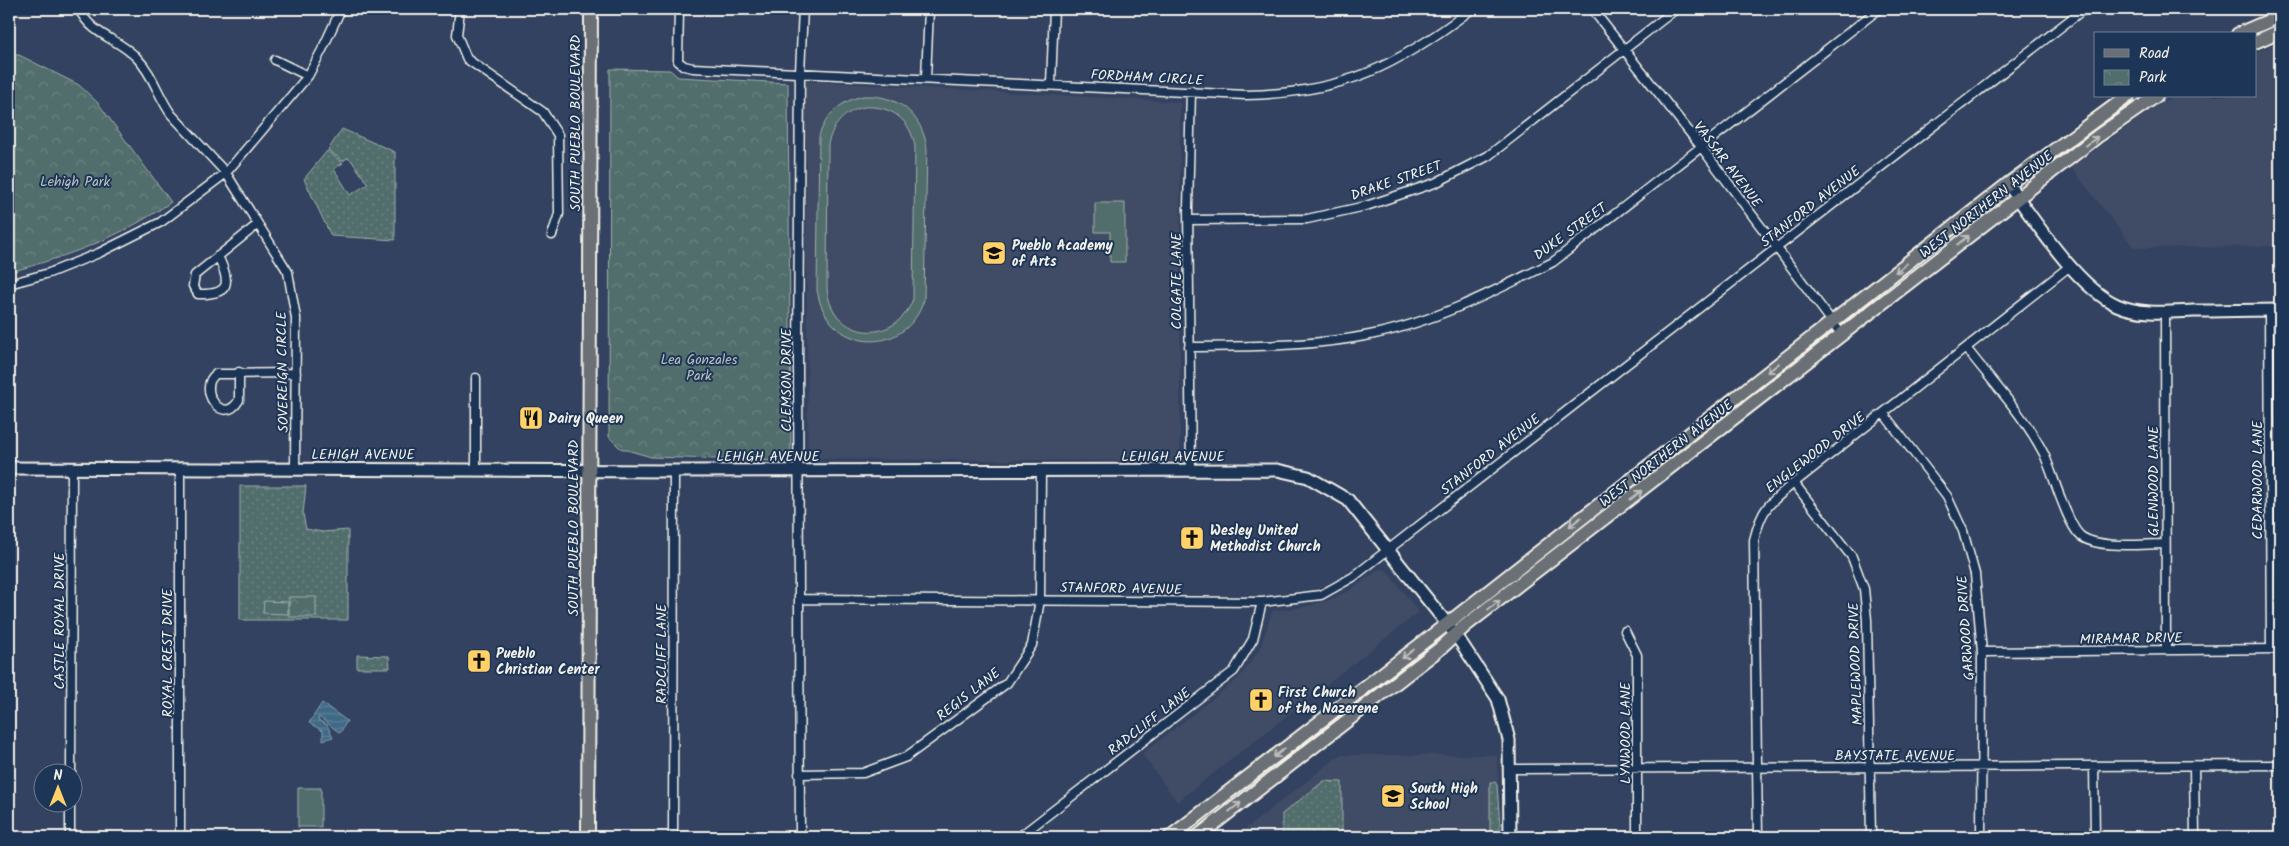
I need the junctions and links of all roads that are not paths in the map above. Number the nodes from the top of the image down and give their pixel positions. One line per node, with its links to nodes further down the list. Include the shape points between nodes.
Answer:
1 (79, 9): 28 (street, SOVEREIGN CIRCLE, via 90,27 139,59 163,104)
2 (341, 9): 21 (street)
3 (460, 9): 33 (street, via 457,35 467,59 543,112 558,135 559,214)
4 (591, 9): 53 (main road, SOUTH PUEBLO BOULEVARD)
5 (679, 9): 20 (street, FORDHAM CIRCLE, via 678,61 684,66)
6 (803, 9): 20 (street)
7 (929, 9): 22 (street)
8 (1054, 9): 23 (street)
9 (1472, 9): 24 (street, FORDHAM CIRCLE, via 1403,58 1352,79 1310,90 1273,94)
10 (1592, 9): 18 (street, VASSAR AVENUE)
11 (1676, 9): 18 (street, DRAKE STREET)
12 (1879, 9): 27 (street, DUKE STREET)
13 (2084, 9): 34 (street, STANFORD AVENUE)
14 (2280, 16): 16 (main road)
15 (2280, 31): 17 (main road)
16 (2243, 32)
17 (2256, 42)
18 (1623, 50): 27 (street, VASSAR AVENUE); 31 (street, DRAKE STREET, via 1488,156 1435,183 1366,206 1308,219)
19 (275, 60): 21 (street)
20 (800, 72): 22 (street, FORDHAM CIRCLE); 56 (street, CLEMSON DRIVE)
21 (308, 76): 28 (street)
22 (926, 78): 23 (street, FORDHAM CIRCLE)
23 (1051, 84): 24 (street, FORDHAM CIRCLE)
24 (1191, 92): 31 (street, COLGATE LANE)
25 (2125, 98): 29 (main road, WEST NORTHERN AVENUE)
26 (2153, 98): 30 (main road, WEST NORTHERN AVENUE, one-way to 26)
27 (1702, 148): 34 (street, VASSAR AVENUE); 42 (street, DUKE STREET, via 1553,262 1436,316 1372,335 1308,345)
28 (226, 173): 32 (street, SOVEREIGN CIRCLE); 37 (street, via 161,222 99,253 49,273)
29 (2008, 184): 30 (street); 40 (main road, WEST NORTHERN AVENUE, one-way to 40)
30 (2018, 198): 36 (street); 41 (main road, WEST NORTHERN AVENUE, one-way to 30)
31 (1188, 220): 42 (street, COLGATE LANE)
32 (258, 224): 35 (street); 45 (street, SOVEREIGN CIRCLE, via 288,272 296,318)
33 (552, 235)
34 (1775, 248): 40 (street, VASSAR AVENUE); 60 (street, STANFORD AVENUE)
35 (218, 256): 35 (street, via 195,276 194,286 198,294 222,291 227,284)
36 (2070, 266): 39 (street, via 2105,299 2119,306); 43 (street, ENGLEWOOD DRIVE)
37 (9, 284)
38 (2274, 310): 39 (street); 67 (street, CEDARWOOD LANE)
39 (2165, 312): 59 (street, GLENWOOD LANE)
40 (1832, 322): 41 (street, VASSAR AVENUE); 64 (main road, WEST NORTHERN AVENUE, one-way to 64)
41 (1842, 335): 66 (main road, WEST NORTHERN AVENUE, one-way to 41)
42 (1189, 347): 57 (street, COLGATE LANE)
43 (1966, 349): 47 (street, ENGLEWOOD DRIVE); 59 (street, via 2029,427 2081,537 2099,544)
44 (238, 372): 44 (street, via 221,372 212,377 210,397 214,406 223,409 236,404); 45 (street)
45 (296, 373): 51 (street, SOVEREIGN CIRCLE)
46 (476, 378): 50 (street)
47 (1884, 414): 58 (street, ENGLEWOOD DRIVE); 70 (street, GARWOOD DRIVE, via 1947,496 1963,531 1975,574)
48 (9, 468): 49 (street, LEHIGH AVENUE)
49 (72, 468): 52 (street, LEHIGH AVENUE); 71 (street, CASTLE ROYAL DRIVE)
50 (476, 468): 51 (street, LEHIGH AVENUE); 53 (street, LEHIGH AVENUE)
51 (295, 469): 52 (street, LEHIGH AVENUE)
52 (180, 470): 83 (street, ROYAL CREST DRIVE)
53 (588, 470): 55 (street, LEHIGH AVENUE); 84 (main road, SOUTH PUEBLO BOULEVARD)
54 (1040, 470): 56 (street, LEHIGH AVENUE); 57 (street, LEHIGH AVENUE); 62 (street, REGIS LANE)
55 (674, 471): 56 (street, LEHIGH AVENUE); 85 (street, RADCLIFF LANE)
56 (800, 471): 61 (street, CLEMSON DRIVE)
57 (1191, 471): 60 (street, LEHIGH AVENUE, via 1277,470 1308,477 1348,500)
58 (1794, 483): 75 (street, MAPLEWOOD DRIVE, via 1852,557 1864,589); 76 (street, ENGLEWOOD DRIVE, via 1771,502 1760,517 1754,540)
59 (2165, 544): 69 (street, GLENWOOD LANE)
60 (1386, 550): 63 (street, STANFORD AVENUE, via 1353,577 1320,595); 64 (street, LEHIGH AVENUE)
61 (799, 599): 62 (street, STANFORD AVENUE); 80 (street, CLEMSON DRIVE)
62 (1040, 600): 63 (street, STANFORD AVENUE); 80 (street, REGIS LANE, via 1032,645 1007,683 906,757 863,773)
63 (1262, 602): 87 (street, RADCLIFF LANE, via 1253,639 1234,671)
64 (1446, 624): 66 (street, LEHIGH AVENUE); 88 (main road, WEST NORTHERN AVENUE, one-way to 88)
65 (1625, 631): 78 (street, LYNWOOD LANE, via 1637,655)
66 (1456, 635): 79 (street, LEHIGH AVENUE, via 1498,699 1509,740); 89 (main road, WEST NORTHERN AVENUE, one-way to 66)
67 (2271, 649): 68 (street, MIRAMAR DRIVE); 69 (street, MIRAMAR DRIVE)
68 (2280, 649)
69 (2166, 650): 70 (street, MIRAMAR DRIVE)
70 (1982, 652): 77 (street, GARWOOD DRIVE)
71 (70, 764)
72 (2280, 765): 74 (street, BAYSTATE AVENUE)
73 (2094, 766): 74 (street, BAYSTATE AVENUE); 77 (street, BAYSTATE AVENUE); 95 (street)
74 (2194, 766): 96 (street)
75 (1870, 767): 76 (street, BAYSTATE AVENUE); 77 (street, BAYSTATE AVENUE); 93 (street, MAPLEWOOD DRIVE)
76 (1758, 768): 78 (street, BAYSTATE AVENUE); 92 (street, ENGLEWOOD DRIVE)
77 (1980, 768): 94 (street, GARWOOD DRIVE)
78 (1637, 769): 79 (street, BAYSTATE AVENUE); 91 (street, LYNWOOD LANE)
79 (1510, 770): 90 (street, LEHIGH AVENUE)
80 (799, 774): 86 (street, CLEMSON DRIVE)
81 (70, 814): 82 (street)
82 (70, 837)
83 (180, 837)
84 (588, 837)
85 (673, 837)
86 (800, 837)
87 (1020, 837)
88 (1170, 837)
89 (1197, 837)
90 (1510, 837)
91 (1637, 837)
92 (1758, 837)
93 (1871, 837)
94 (1982, 837)
95 (2095, 837)
96 (2196, 837)

